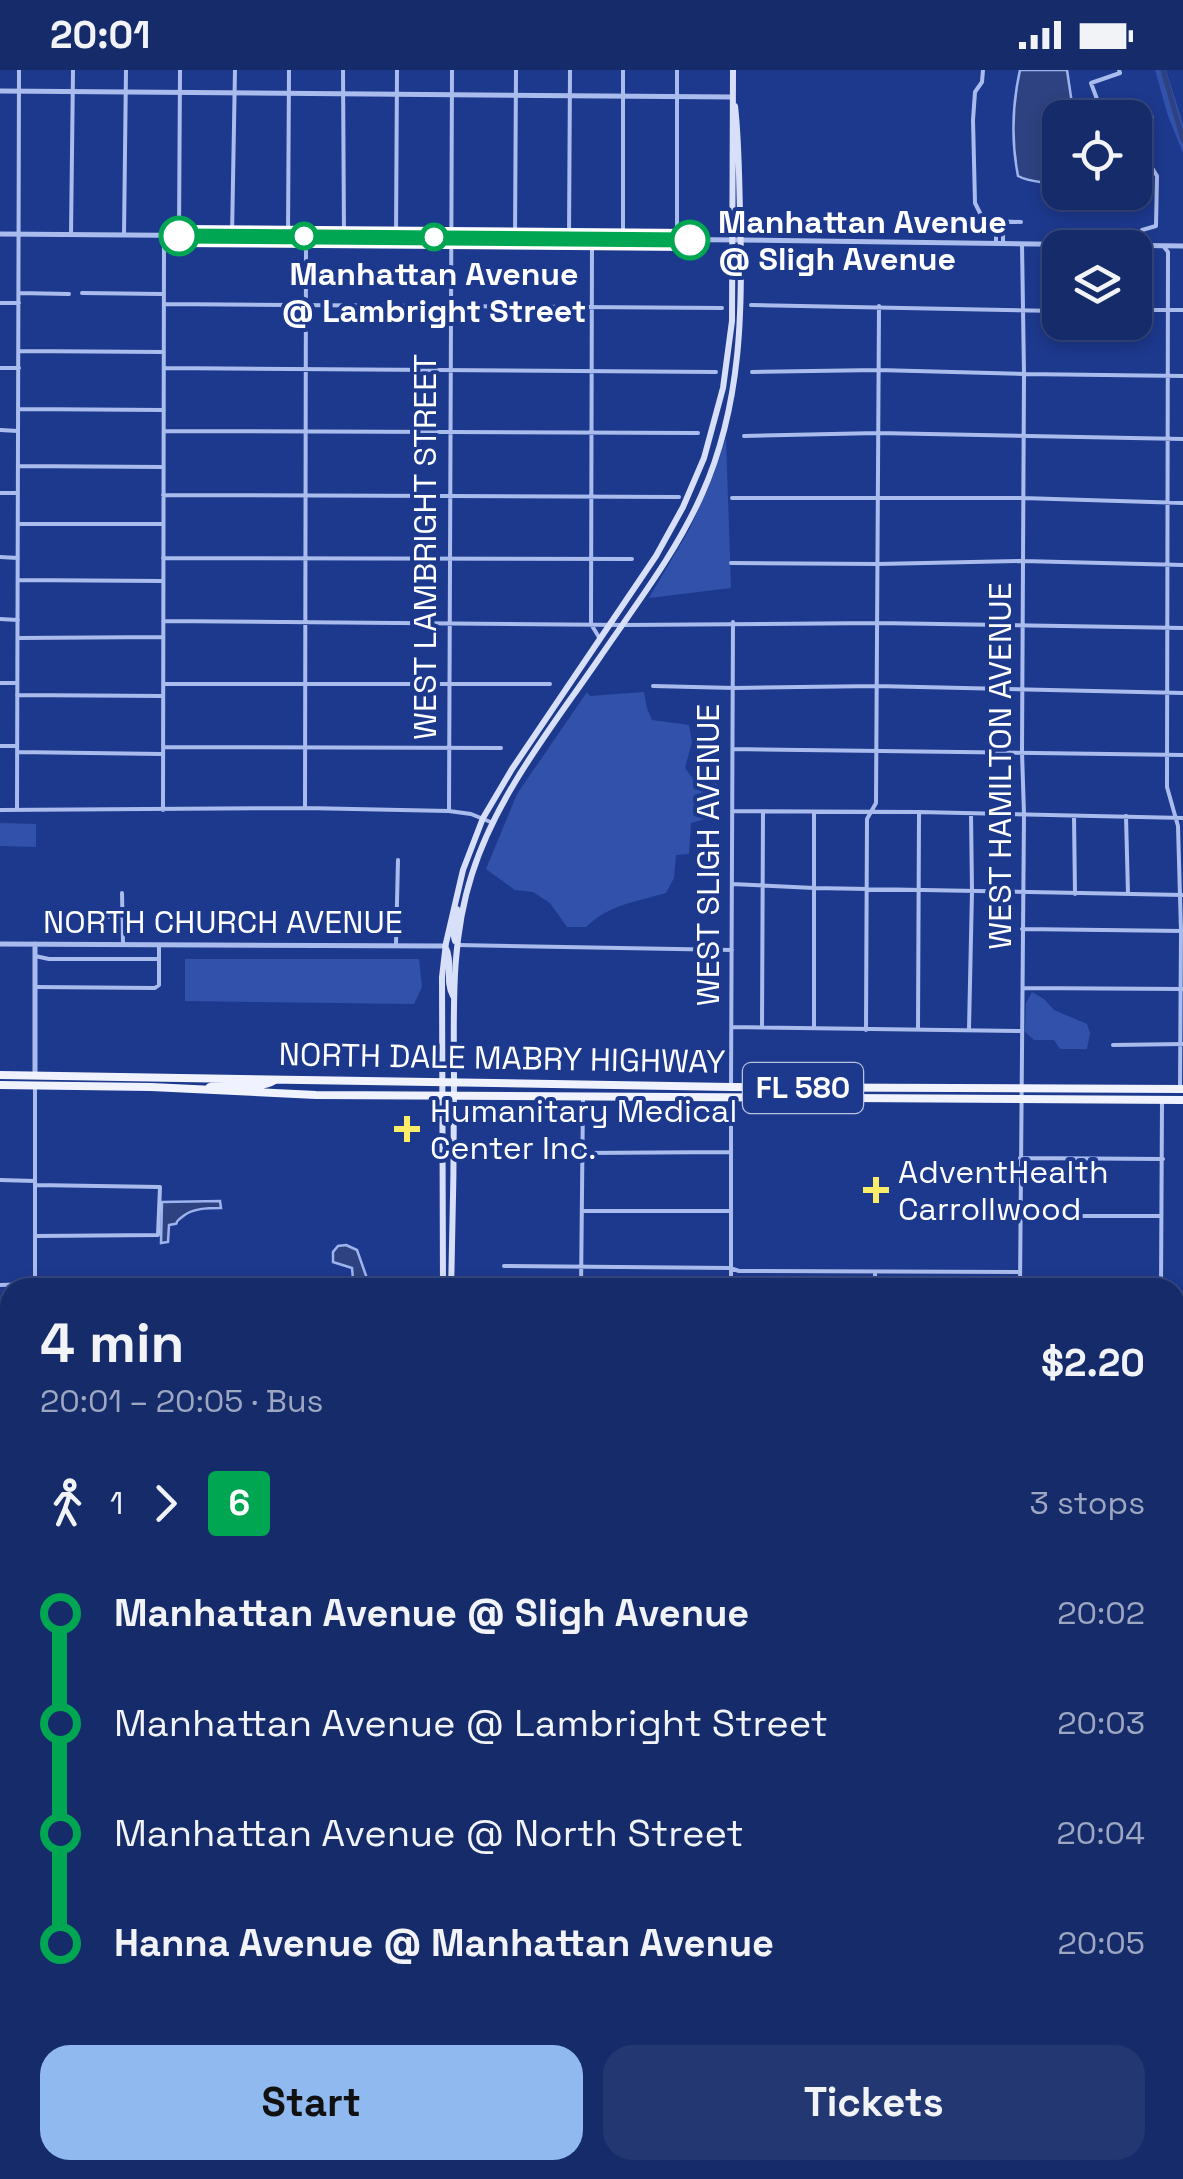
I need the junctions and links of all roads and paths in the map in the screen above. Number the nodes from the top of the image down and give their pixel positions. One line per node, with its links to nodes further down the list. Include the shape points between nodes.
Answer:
1 (19, 70): 18 (street)
2 (73, 70): 19 (street)
3 (126, 70): 20 (street)
4 (180, 70): 21 (street)
5 (234, 70): 22 (street)
6 (289, 70): 23 (street)
7 (343, 70): 24 (street)
8 (397, 70): 25 (street)
9 (452, 70): 26 (street, WEST LAMBRIGHT STREET)
10 (516, 70): 27 (street)
11 (570, 70): 28 (street)
12 (624, 70): 29 (street)
13 (677, 70): 30 (street)
14 (734, 70): 31 (main road)
15 (983, 70): 34 (street, via 974,120 975,203 982,216)
16 (1119, 70): 32 (street, via 1091,83)
17 (0, 92): 18 (street)
18 (19, 92): 19 (street); 38 (street)
19 (73, 92): 20 (street); 39 (street)
20 (126, 92): 21 (street); 40 (street)
21 (180, 93): 22 (street); 42 (street)
22 (234, 94): 23 (street); 43 (street)
23 (288, 94): 24 (street); 44 (street)
24 (343, 94): 25 (street); 46 (street)
25 (397, 95): 26 (street); 47 (street)
26 (452, 95): 27 (street); 48 (street, WEST LAMBRIGHT STREET)
27 (516, 96): 28 (street); 49 (street)
28 (570, 96): 29 (street); 50 (street)
29 (623, 96): 30 (street); 52 (street)
30 (677, 97): 31 (street); 53 (street)
31 (733, 98): 54 (main road)
32 (1098, 100)
33 (1152, 169): 36 (street, via 1156,226)
34 (999, 222): 35 (street); 55 (street)
35 (1022, 222)
36 (1142, 230)
37 (0, 234): 38 (street)
38 (19, 234): 39 (street); 61 (street)
39 (71, 235): 40 (street)
40 (124, 235): 41 (street)
41 (164, 235): 42 (street); 64 (street)
42 (179, 236): 43 (street)
43 (232, 236): 44 (street)
44 (288, 236): 45 (street)
45 (306, 236): 46 (street); 68 (street)
46 (344, 237): 47 (street)
47 (396, 237): 48 (street)
48 (452, 238): 49 (street); 70 (street, WEST LAMBRIGHT STREET)
49 (515, 238): 50 (street)
50 (569, 238): 51 (street)
51 (592, 239): 52 (street); 72 (street)
52 (623, 239): 53 (street)
53 (677, 239): 54 (street)
54 (737, 240): 55 (street); 145 (main road, via 730,346 714,426 675,524); 146 (main road, via 739,350 719,445 694,509)
55 (1000, 244): 56 (street)
56 (1022, 244): 57 (street); 78 (street, WEST HAMILTON AVENUE)
57 (1042, 244)
58 (1152, 246): 59 (street)
59 (1163, 246): 60 (street); 76 (street)
60 (1183, 246)
61 (19, 293): 62 (street); 66 (street)
62 (70, 294)
63 (82, 294): 64 (street)
64 (164, 294): 67 (street)
65 (0, 303): 66 (street)
66 (19, 303): 79 (street)
67 (164, 304): 68 (street); 80 (street)
68 (306, 305): 70 (street); 84 (street)
69 (751, 305): 71 (street)
70 (451, 306): 72 (street); 85 (street, WEST LAMBRIGHT STREET)
71 (880, 306): 78 (street); 87 (street)
72 (592, 307): 73 (street); 86 (street)
73 (722, 308)
74 (1042, 310): 78 (street)
75 (1152, 310): 76 (street)
76 (1168, 310): 77 (street); 91 (street)
77 (1183, 310)
78 (1024, 311): 90 (street, WEST HAMILTON AVENUE)
79 (19, 351): 80 (street); 82 (street)
80 (164, 352): 83 (street)
81 (0, 368): 82 (street)
82 (19, 368): 93 (street)
83 (164, 368): 84 (street); 94 (street)
84 (306, 368): 85 (street); 98 (street)
85 (451, 369): 86 (street); 99 (street, WEST LAMBRIGHT STREET)
86 (592, 370): 88 (street); 100 (street)
87 (878, 370): 89 (street); 90 (street); 102 (street)
88 (716, 372)
89 (752, 372)
90 (1024, 374): 91 (street); 104 (street, WEST HAMILTON AVENUE)
91 (1168, 376): 92 (street); 106 (street)
92 (1183, 376)
93 (18, 409): 94 (street); 96 (street)
94 (164, 410): 97 (street)
95 (0, 430): 96 (street)
96 (18, 430): 107 (street)
97 (164, 431): 98 (street); 108 (street)
98 (306, 432): 99 (street); 112 (street)
99 (451, 432): 100 (street); 113 (street, WEST LAMBRIGHT STREET)
100 (592, 434): 101 (street); 114 (street)
101 (698, 434)
102 (878, 434): 103 (street); 104 (street); 116 (street)
103 (744, 436)
104 (1023, 438): 106 (street); 118 (street, WEST HAMILTON AVENUE)
105 (1183, 439): 106 (street)
106 (1169, 440): 119 (street)
107 (18, 466): 108 (street); 110 (street)
108 (164, 467): 111 (street)
109 (0, 493): 110 (street)
110 (18, 494): 121 (street)
111 (164, 495): 112 (street); 122 (street)
112 (306, 496): 113 (street); 126 (street)
113 (450, 496): 114 (street); 127 (street, WEST LAMBRIGHT STREET)
114 (592, 497): 115 (street); 129 (street)
115 (679, 497)
116 (878, 497): 117 (street); 118 (street); 132 (street)
117 (732, 498)
118 (1022, 498): 119 (street); 130 (street, WEST HAMILTON AVENUE)
119 (1168, 502): 120 (street); 133 (street)
120 (1183, 503)
121 (18, 524): 122 (street); 124 (street)
122 (164, 524): 125 (street)
123 (0, 557): 124 (street)
124 (18, 558): 135 (street)
125 (164, 558): 126 (street); 136 (street)
126 (306, 558): 127 (street); 140 (street)
127 (450, 559): 129 (street); 141 (street, WEST LAMBRIGHT STREET)
128 (632, 559): 129 (street)
129 (591, 560): 144 (street)
130 (1022, 561): 132 (street); 133 (street); 147 (street, WEST HAMILTON AVENUE)
131 (732, 563): 132 (street)
132 (878, 564): 143 (street)
133 (1167, 564): 134 (street); 148 (street)
134 (1183, 565)
135 (18, 580): 136 (street); 138 (street)
136 (164, 581): 139 (street)
137 (0, 620): 138 (street)
138 (18, 620): 151 (street)
139 (164, 621): 140 (street); 150 (street)
140 (306, 621): 141 (street); 156 (street)
141 (450, 622): 144 (street); 157 (street, WEST LAMBRIGHT STREET)
142 (733, 622): 143 (street); 146 (street); 161 (street, WEST SLIGH AVENUE)
143 (877, 623): 147 (street); 160 (street)
144 (591, 624): 145 (street); 152 (street)
145 (610, 624): 146 (street); 152 (main road)
146 (622, 625): 194 (main road)
147 (1022, 626): 148 (street); 162 (street, WEST HAMILTON AVENUE)
148 (1166, 628): 149 (street); 164 (street)
149 (1183, 628)
150 (164, 637): 151 (street); 155 (street)
151 (18, 638): 154 (street)
152 (600, 639): 192 (main road)
153 (0, 683): 154 (street)
154 (18, 683): 165 (street)
155 (163, 684): 156 (street); 166 (street)
156 (306, 684): 157 (street); 168 (street)
157 (450, 684): 158 (street); 169 (street, WEST LAMBRIGHT STREET)
158 (550, 684)
159 (653, 686): 161 (street)
160 (876, 686): 161 (street); 162 (street); 174 (street)
161 (734, 688): 172 (street, WEST SLIGH AVENUE)
162 (1022, 689): 164 (street); 175 (street, WEST HAMILTON AVENUE)
163 (1183, 693): 164 (street)
164 (1168, 694): 176 (street)
165 (17, 695): 166 (street); 171 (street)
166 (163, 696): 173 (street)
167 (0, 746): 171 (street)
168 (305, 747): 169 (street); 173 (street); 178 (street)
169 (449, 748): 170 (street); 182 (street, WEST LAMBRIGHT STREET)
170 (501, 748)
171 (17, 749): 173 (street); 180 (street)
172 (733, 749): 174 (street); 183 (street, WEST SLIGH AVENUE)
173 (163, 750): 181 (street)
174 (875, 750): 175 (street); 186 (street)
175 (1022, 752): 176 (street); 189 (street, WEST HAMILTON AVENUE)
176 (1167, 755): 177 (street); 193 (street, via 1167,787)
177 (1183, 756)
178 (305, 808): 181 (street); 182 (street)
179 (0, 810): 180 (street)
180 (17, 810): 181 (street)
181 (163, 810)
182 (449, 811): 192 (street)
183 (732, 811): 184 (street); 196 (street, WEST SLIGH AVENUE)
184 (763, 811): 185 (street); 197 (street)
185 (814, 812): 186 (street); 198 (street)
186 (872, 812): 187 (street); 199 (street)
187 (919, 812): 188 (street); 200 (street)
188 (971, 814): 189 (street); 202 (street)
189 (1024, 814): 190 (street); 204 (street, WEST HAMILTON AVENUE)
190 (1074, 816): 191 (street); 205 (street)
191 (1126, 816): 193 (street); 206 (street)
192 (483, 818): 194 (street); 203 (main road)
193 (1180, 818): 207 (street)
194 (493, 823): 218 (main road, via 472,873)
195 (398, 860): 216 (street)
196 (732, 884): 197 (street); 219 (street, WEST SLIGH AVENUE)
197 (764, 885): 198 (street); 227 (street)
198 (814, 888): 199 (street); 228 (street)
199 (868, 889): 200 (street); 229 (street)
200 (918, 890): 202 (street); 230 (street)
201 (122, 892): 209 (street)
202 (972, 892): 204 (street); 231 (street)
203 (457, 893): 217 (main road); 218 (main road)
204 (1024, 893): 205 (street); 210 (street, WEST HAMILTON AVENUE)
205 (1074, 894): 206 (street)
206 (1128, 894): 207 (street)
207 (1182, 895): 211 (street)
208 (98, 917): 209 (street)
209 (122, 917): 212 (street)
210 (1022, 929): 211 (street); 223 (street, WEST HAMILTON AVENUE)
211 (1182, 931): 224 (street)
212 (123, 943): 214 (street, NORTH CHURCH AVENUE); 215 (street, NORTH CHURCH AVENUE)
213 (0, 944): 214 (street, NORTH CHURCH AVENUE)
214 (35, 944): 220 (street)
215 (159, 944): 216 (street, NORTH CHURCH AVENUE); 221 (street)
216 (396, 944): 217 (street, NORTH CHURCH AVENUE)
217 (446, 946): 225 (main road); 241 (main road)
218 (457, 946): 219 (street); 225 (main road)
219 (732, 950): 226 (street, WEST SLIGH AVENUE)
220 (35, 956): 221 (street); 222 (street)
221 (159, 959): 222 (street, via 158,986)
222 (35, 987): 240 (street)
223 (1023, 988): 224 (street); 232 (street, WEST HAMILTON AVENUE)
224 (1182, 989): 234 (street)
225 (453, 997): 242 (main road)
226 (732, 1027): 227 (street); 251 (street, WEST SLIGH AVENUE)
227 (762, 1027): 228 (street)
228 (814, 1028): 229 (street)
229 (866, 1030): 230 (street)
230 (918, 1030): 231 (street)
231 (969, 1030): 232 (street)
232 (1022, 1031): 247 (street, WEST HAMILTON AVENUE)
233 (1113, 1044): 234 (street)
234 (1181, 1044): 248 (street)
235 (125, 1077): 236 (main road, NORTH DALE MABRY HIGHWAY / FL 580); 240 (main road, NORTH DALE MABRY HIGHWAY / FL 580); 243 (main road)
236 (172, 1078): 237 (main road, NORTH DALE MABRY HIGHWAY / FL 580); 244 (main road)
237 (277, 1079): 238 (main road, NORTH DALE MABRY HIGHWAY / FL 580); 249 (main road)
238 (308, 1079): 241 (main road, NORTH DALE MABRY HIGHWAY / FL 580); 250 (main road)
239 (0, 1080): 240 (main road)
240 (35, 1080): 243 (main road, NORTH DALE MABRY HIGHWAY); 266 (street)
241 (443, 1082): 242 (main road, NORTH DALE MABRY HIGHWAY / FL 580); 252 (main road)
242 (454, 1082): 251 (main road, NORTH DALE MABRY HIGHWAY / FL 580); 253 (main road)
243 (105, 1086): 244 (main road, NORTH DALE MABRY HIGHWAY)
244 (150, 1088): 249 (main road, NORTH DALE MABRY HIGHWAY)
245 (900, 1088): 246 (main road, NORTH DALE MABRY HIGHWAY / FL 580); 251 (main road, NORTH DALE MABRY HIGHWAY / FL 580); 255 (main road)
246 (954, 1089): 247 (main road, NORTH DALE MABRY HIGHWAY / FL 580); 256 (main road)
247 (1022, 1089): 248 (main road, NORTH DALE MABRY HIGHWAY / FL 580); 257 (street, WEST HAMILTON AVENUE)
248 (1182, 1089): 258 (main road)
249 (201, 1090): 250 (main road, NORTH DALE MABRY HIGHWAY)
250 (280, 1092): 252 (main road, NORTH DALE MABRY HIGHWAY)
251 (731, 1092): 254 (main road, NORTH DALE MABRY HIGHWAY); 255 (main road, NORTH DALE MABRY HIGHWAY / FL 580); 261 (street, WEST SLIGH AVENUE)
252 (444, 1096): 253 (main road, NORTH DALE MABRY HIGHWAY); 278 (main road)
253 (454, 1096): 254 (main road, NORTH DALE MABRY HIGHWAY); 279 (main road)
254 (583, 1098): 262 (street)
255 (808, 1098): 256 (main road, NORTH DALE MABRY HIGHWAY / FL 580)
256 (916, 1099): 257 (main road, NORTH DALE MABRY HIGHWAY / FL 580)
257 (1020, 1100): 258 (main road, NORTH DALE MABRY HIGHWAY / FL 580); 263 (street, WEST HAMILTON AVENUE)
258 (1107, 1100): 259 (main road, NORTH DALE MABRY HIGHWAY / FL 580)
259 (1162, 1100): 260 (main road, NORTH DALE MABRY HIGHWAY / FL 580); 264 (street)
260 (1183, 1100)
261 (730, 1152): 262 (street); 268 (street, WEST SLIGH AVENUE)
262 (582, 1153): 267 (street)
263 (1020, 1158): 264 (street); 269 (street, WEST HAMILTON AVENUE)
264 (1163, 1159): 270 (street)
265 (0, 1180): 266 (street)
266 (35, 1183): 271 (street); 271 (street, via 160,1187 158,1235)
267 (582, 1211): 268 (street); 273 (street)
268 (730, 1211): 274 (street, WEST SLIGH AVENUE)
269 (1020, 1216): 270 (street); 276 (street, WEST HAMILTON AVENUE)
270 (1161, 1216): 284 (street)
271 (35, 1236): 277 (street)
272 (504, 1266): 273 (street)
273 (582, 1266): 274 (street); 280 (street)
274 (730, 1268): 275 (street); 281 (street, WEST SLIGH AVENUE)
275 (875, 1271): 276 (street); 282 (street)
276 (1020, 1272): 283 (street, WEST HAMILTON AVENUE)
277 (36, 1278)
278 (443, 1278)
279 (452, 1278)
280 (582, 1278)
281 (730, 1278)
282 (875, 1278)
283 (1020, 1278)
284 (1161, 1278)

